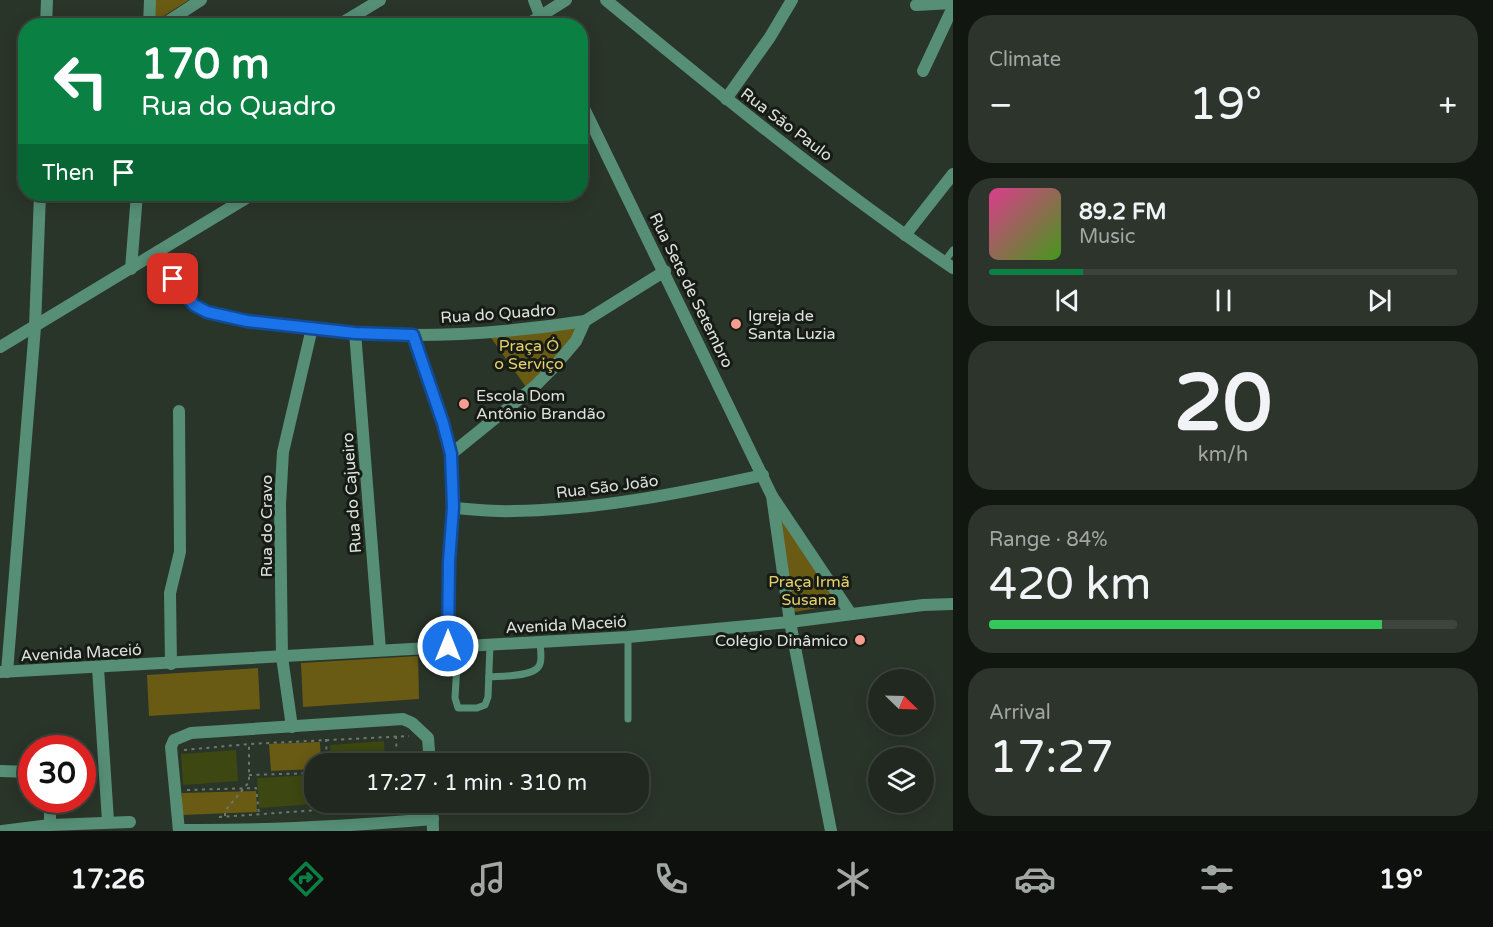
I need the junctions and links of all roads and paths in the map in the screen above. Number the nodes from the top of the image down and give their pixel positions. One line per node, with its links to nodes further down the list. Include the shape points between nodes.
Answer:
1 (47, 0): 11 (street)
2 (150, 0): 12 (street)
3 (201, 0): 13 (street)
4 (380, 0): 14 (street)
5 (534, 0): 15 (street)
6 (566, 0): 16 (street)
7 (606, 0): 18 (street, Rua São Paulo)
8 (792, 0): 18 (street)
9 (916, 5): 10 (street)
10 (953, 5): 17 (street)
11 (46, 18)
12 (149, 18)
13 (173, 18)
14 (350, 18)
15 (541, 18)
16 (545, 18)
17 (923, 71)
18 (726, 99): 24 (street, Rua São Paulo)
19 (588, 116): 29 (street, Rua Sete de Setembro)
20 (953, 174): 24 (street)
21 (40, 201): 31 (street)
22 (136, 201): 28 (street)
23 (241, 201): 26 (street)
24 (905, 235): 27 (street, Rua São Paulo)
25 (953, 250): 27 (lane)
26 (159, 251): 28 (street); 32 (street, Rua do Quadro, via 173,279 201,309 247,321)
27 (948, 265)
28 (130, 269): 31 (street)
29 (664, 271): 30 (street); 38 (street, Rua Sete de Setembro)
30 (585, 321): 34 (street, Rua do Quadro, via 529,330); 37 (street, via 576,341 534,387)
31 (35, 327): 35 (street); 52 (street)
32 (312, 328): 33 (street, Rua do Quadro); 49 (street, Rua do Cravo, via 283,452)
33 (355, 333): 34 (street, Rua do Quadro); 48 (street, Rua do Cajueiro)
34 (413, 335): 37 (street)
35 (0, 347)
36 (179, 411): 50 (street, via 180,552 170,593)
37 (451, 454): 40 (street)
38 (763, 475): 39 (street, Rua Sete de Setembro); 40 (street, Rua São João, via 673,495 563,509 511,512)
39 (772, 496): 42 (street, Rua Sete de Setembro); 43 (street, Rua Sete de Setembro)
40 (453, 507): 47 (street, via 449,562)
41 (953, 604): 42 (street, Avenida Maceió)
42 (850, 614): 43 (street, Avenida Maceió)
43 (790, 622): 44 (street, Avenida Maceió); 84 (street, Rua Sete de Setembro)
44 (628, 637): 45 (street, Avenida Maceió); 54 (lane)
45 (540, 642): 46 (street, Avenida Maceió); 53 (lane, via 538,669 530,674)
46 (490, 644): 47 (street, Avenida Maceió); 53 (lane)
47 (453, 646): 48 (street, Avenida Maceió); 53 (lane, via 458,708 485,705)
48 (380, 650): 49 (street, Avenida Maceió)
49 (282, 657): 50 (street, Avenida Maceió); 56 (street, Rua do Cravo)
50 (171, 664): 51 (street, Avenida Maceió)
51 (98, 668): 52 (street, Avenida Maceió); 77 (street)
52 (3, 672)
53 (489, 677)
54 (628, 719)
55 (328, 725): 56 (street); 59 (street, via 402,719); 60 (path)
56 (292, 727): 57 (street)
57 (248, 730): 61 (path); 82 (street, via 191,733 174,740 171,747)
58 (396, 736): 59 (path); 60 (path); 64 (path)
59 (428, 738): 65 (street)
60 (326, 740): 61 (path); 63 (path)
61 (249, 744): 62 (path); 69 (path)
62 (175, 751)
63 (327, 753)
64 (397, 753)
65 (429, 753)
66 (0, 771): 67 (street)
67 (18, 772)
68 (304, 773): 69 (path)
69 (249, 775): 70 (path)
70 (246, 788): 71 (path); 74 (path, via 256,788); 75 (path)
71 (178, 790)
72 (304, 812): 74 (path)
73 (50, 813): 79 (street)
74 (259, 814): 75 (path)
75 (225, 816): 76 (path); 83 (path)
76 (214, 817)
77 (108, 821): 78 (street); 79 (street)
78 (130, 822)
79 (50, 825): 81 (street)
80 (433, 825): 83 (street)
81 (2, 831)
82 (179, 831): 83 (street)
83 (223, 831)
84 (831, 831)

